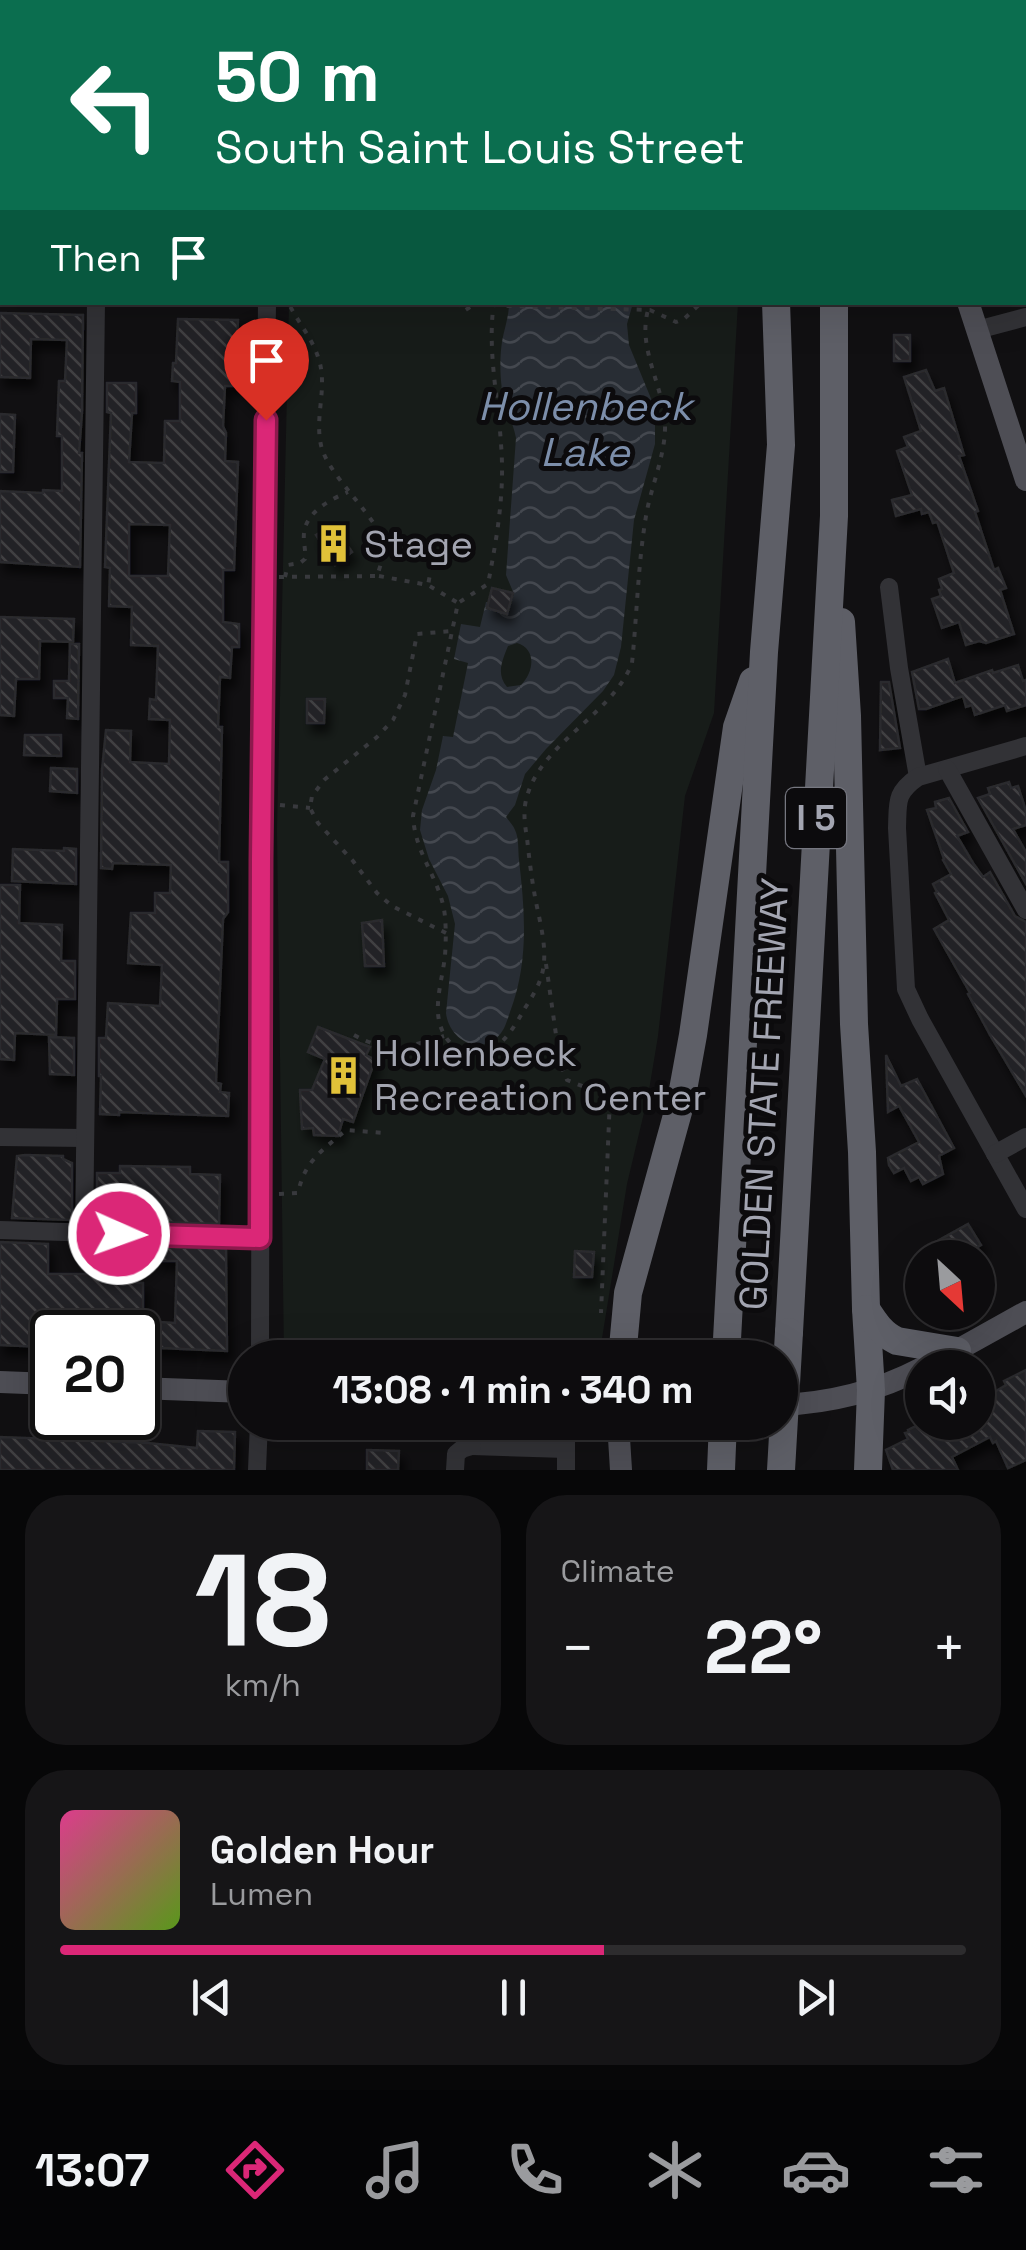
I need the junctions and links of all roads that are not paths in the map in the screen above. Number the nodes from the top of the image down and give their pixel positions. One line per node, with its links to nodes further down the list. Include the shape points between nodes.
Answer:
1 (96, 305): 17 (street)
2 (267, 305): 23 (street)
3 (776, 305): 11 (highway, GOLDEN STATE FREEWAY / I 5, via 781,445)
4 (834, 305): 9 (highway, GOLDEN STATE FREEWAY / I 5)
5 (969, 305): 7 (main road)
6 (1026, 318): 7 (street)
7 (976, 330): 8 (main road)
8 (1026, 480)
9 (834, 516): 24 (highway, via 848,716); 50 (highway, GOLDEN STATE FREEWAY / I 5, bridge)
10 (889, 587): 14 (street)
11 (764, 652): 27 (highway, via 737,728 681,1101 632,1276); 28 (highway, GOLDEN STATE FREEWAY / I 5)
12 (1026, 746): 13 (street)
13 (947, 768): 14 (street); 15 (street)
14 (911, 782): 19 (street, via 898,804 897,828 906,989)
15 (1026, 910)
16 (0, 1137): 17 (street)
17 (85, 1138): 22 (street)
18 (1026, 1138): 19 (street)
19 (995, 1154): 20 (street)
20 (1026, 1210)
21 (0, 1230): 22 (street)
22 (84, 1233): 23 (street)
23 (260, 1238): 26 (street)
24 (866, 1310): 29 (highway, via 888,1337); 35 (highway)
25 (1026, 1312): 30 (main road)
26 (260, 1340)
27 (624, 1340)
28 (727, 1340)
29 (952, 1350)
30 (960, 1350)
31 (905, 1376): 35 (main road)
32 (0, 1382): 33 (main road)
33 (30, 1383)
34 (160, 1389): 36 (main road)
35 (871, 1390): 37 (main road); 51 (highway)
36 (228, 1391)
37 (798, 1404)
38 (258, 1440): 45 (street)
39 (472, 1440): 43 (street)
40 (566, 1440): 44 (street)
41 (619, 1440): 48 (main road)
42 (722, 1440): 49 (highway)
43 (472, 1446): 44 (street); 46 (street, via 456,1454)
44 (566, 1449): 47 (street)
45 (257, 1470)
46 (456, 1470)
47 (566, 1470)
48 (620, 1470)
49 (721, 1470)
50 (782, 1470)
51 (868, 1470)

